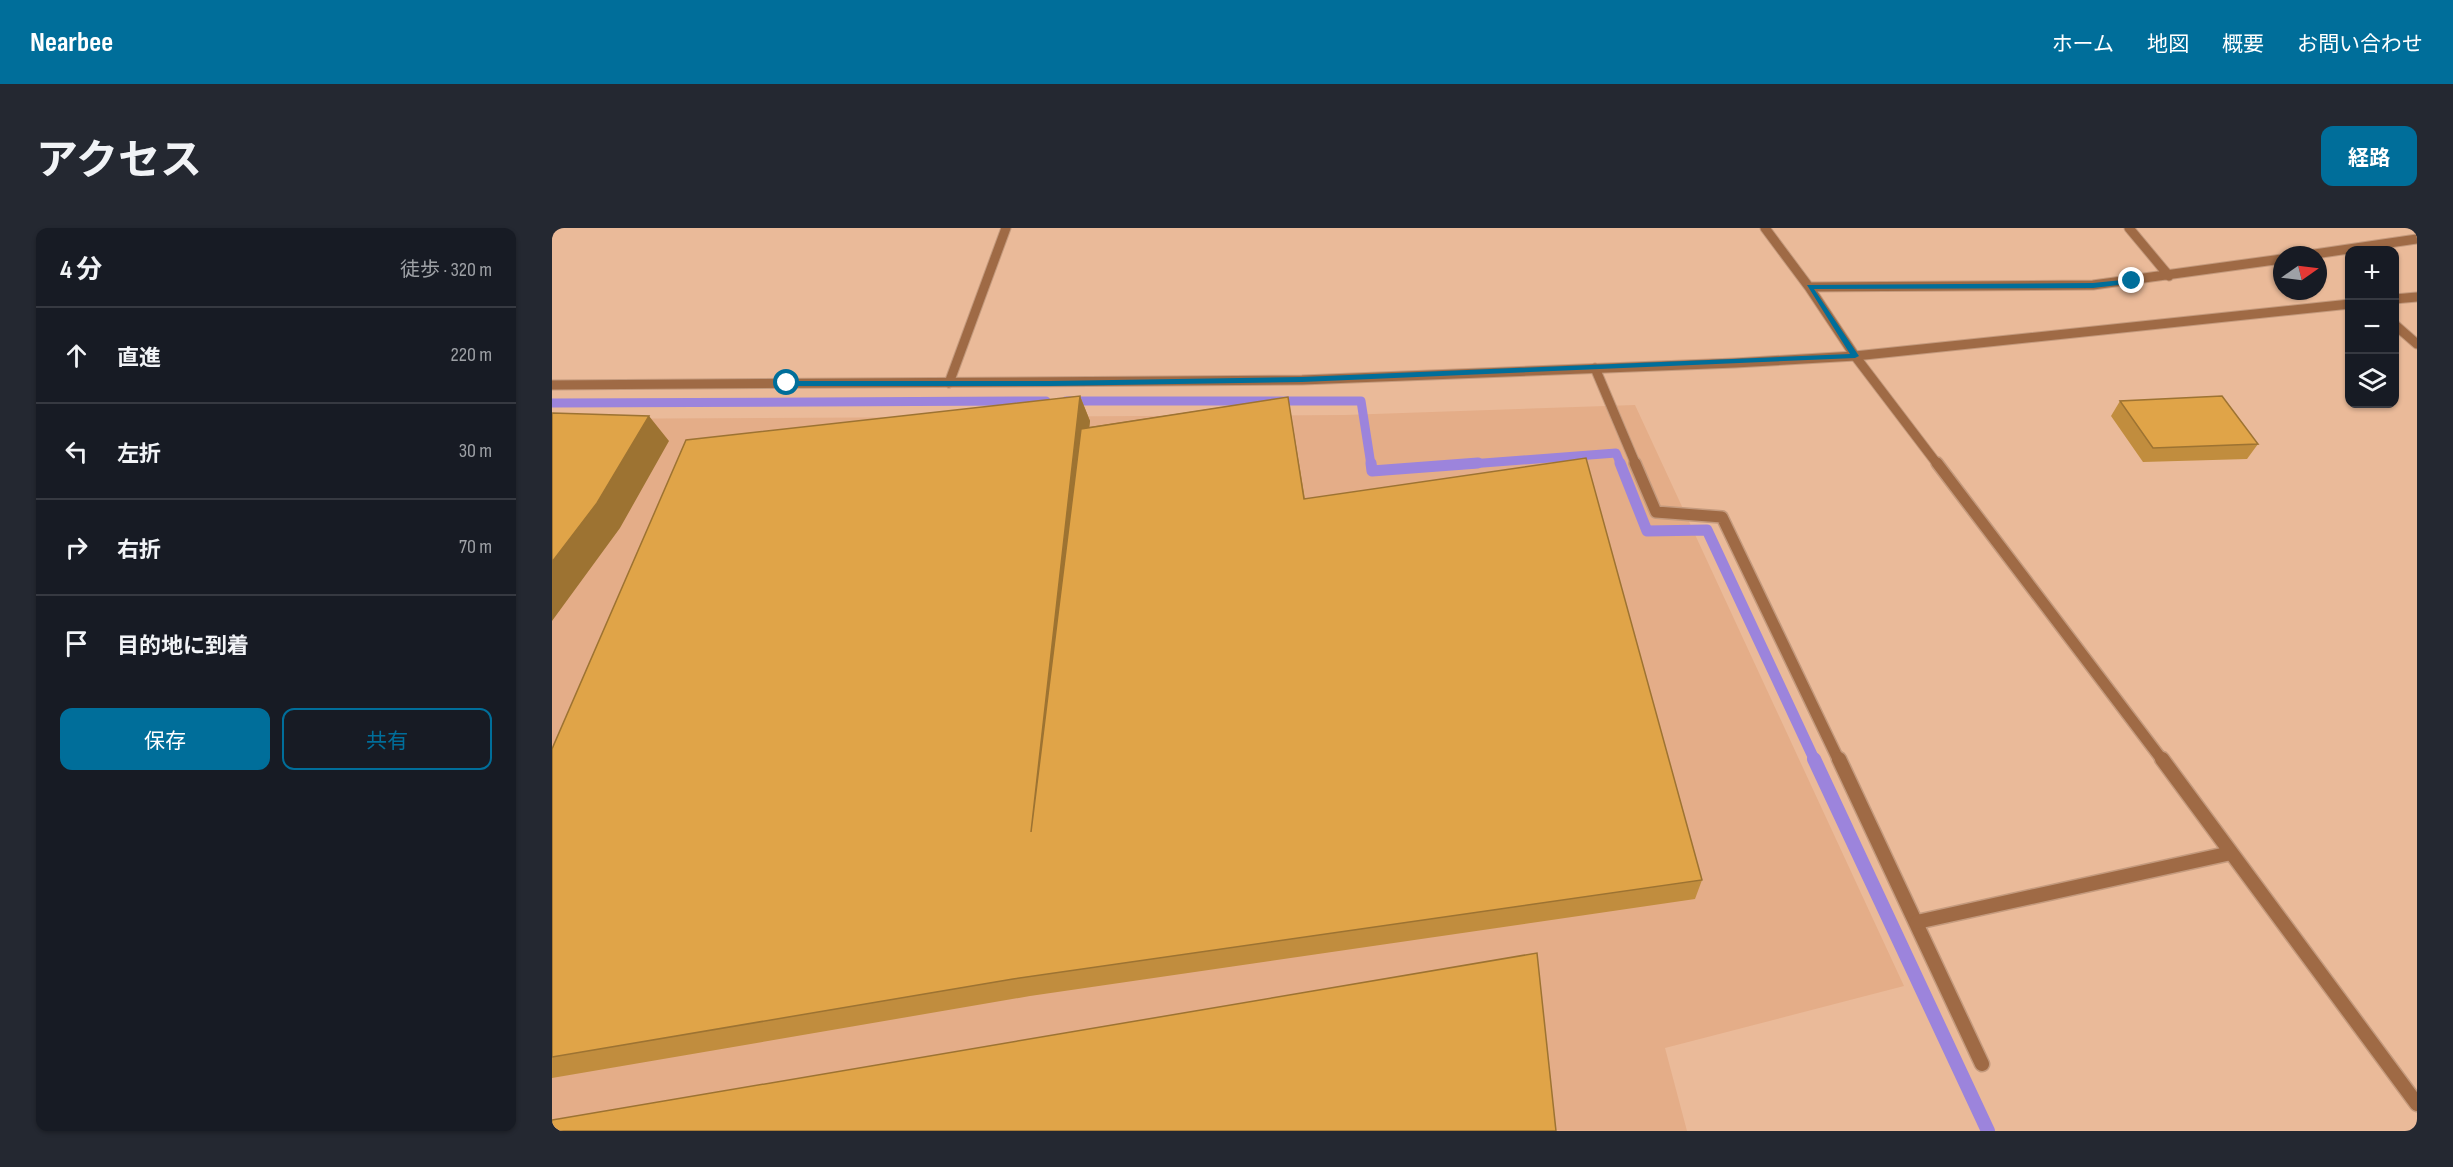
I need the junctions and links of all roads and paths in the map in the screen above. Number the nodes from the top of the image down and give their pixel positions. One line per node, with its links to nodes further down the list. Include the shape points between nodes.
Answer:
1 (1006, 228): 16 (street)
2 (1765, 228): 8 (street)
3 (2129, 228): 7 (street)
4 (2417, 239): 5 (street)
5 (2327, 252)
6 (2273, 260): 7 (street)
7 (2169, 276): 8 (street, via 2093,285)
8 (1809, 287): 14 (street)
9 (2417, 297): 10 (street)
10 (2399, 299)
11 (2345, 304): 14 (street)
12 (2399, 328): 13 (street)
13 (2417, 344)
14 (1855, 356): 15 (street); 18 (street, via 2137,724)
15 (1595, 368): 16 (street, via 1302,380); 19 (street, via 1656,512 1722,517)
16 (949, 383): 17 (street)
17 (552, 385)
18 (2230, 853): 19 (street); 21 (street)
19 (1917, 922): 20 (street)
20 (1982, 1064)
21 (2417, 1104)

